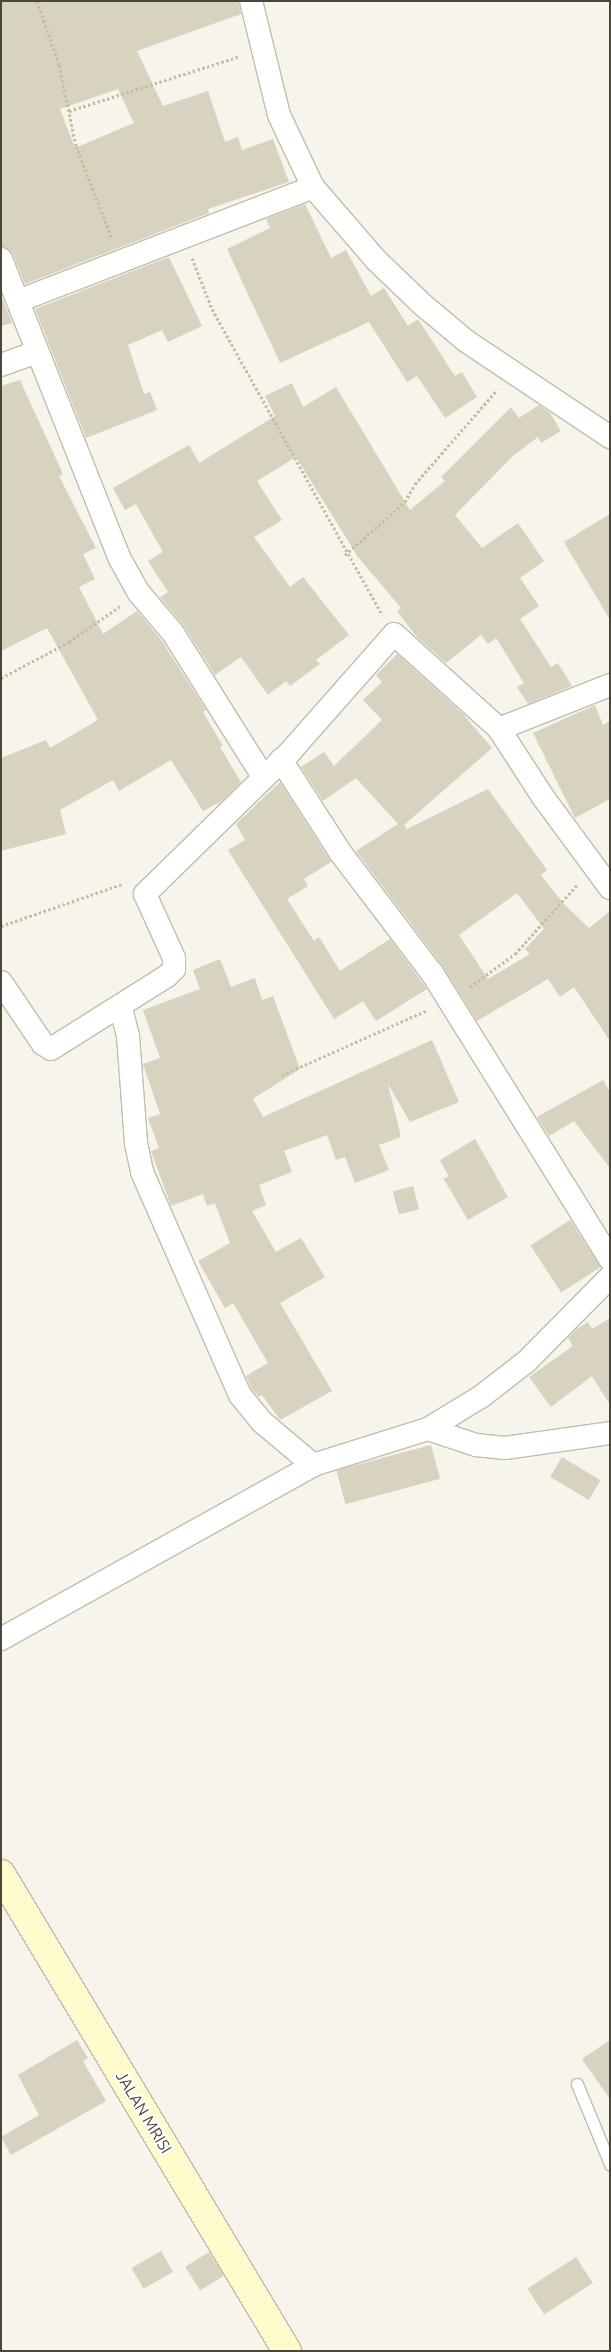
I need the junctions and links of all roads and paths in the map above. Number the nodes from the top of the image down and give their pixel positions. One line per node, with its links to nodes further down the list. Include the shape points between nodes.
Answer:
1 (37, 1): 4 (path, via 59,65)
2 (251, 1): 3 (street)
3 (262, 49): 4 (path); 5 (street, via 279,115)
4 (68, 111): 8 (path, via 86,176)
5 (313, 188): 6 (street); 12 (street, via 376,260 424,305)
6 (183, 235): 8 (street); 14 (path, via 212,309)
7 (1, 260): 9 (street)
8 (120, 260): 9 (street)
9 (18, 301): 10 (street)
10 (36, 352): 11 (street); 15 (street, via 120,559)
11 (1, 365)
12 (512, 373): 13 (street); 14 (path, via 415,484 406,502)
13 (610, 437)
14 (345, 555): 16 (path)
15 (139, 592): 17 (path, via 69,642); 21 (street, via 173,633)
16 (394, 634): 19 (street); 20 (street)
17 (1, 678)
18 (610, 685): 19 (street)
19 (499, 729): 22 (street, via 542,797)
20 (282, 760): 21 (street); 27 (street, via 340,852 432,973)
21 (264, 778): 23 (street)
22 (610, 888)
23 (145, 894): 24 (path, via 139,883 132,881); 26 (street, via 175,963 167,976)
24 (1, 926)
25 (1, 982): 26 (street, via 48,1049)
26 (121, 1008): 31 (street, via 128,1036 136,1143 142,1172 240,1395 262,1422)
27 (610, 1259)
28 (610, 1277): 29 (street, via 527,1361 482,1396)
29 (428, 1429): 30 (street, via 476,1445 505,1448); 31 (street)
30 (610, 1433)
31 (313, 1465): 32 (street)
32 (1, 1638)
33 (1, 1874): 36 (street, JALAN MRISI)
34 (577, 2084): 35 (lane)
35 (610, 2164)
36 (288, 2351)

